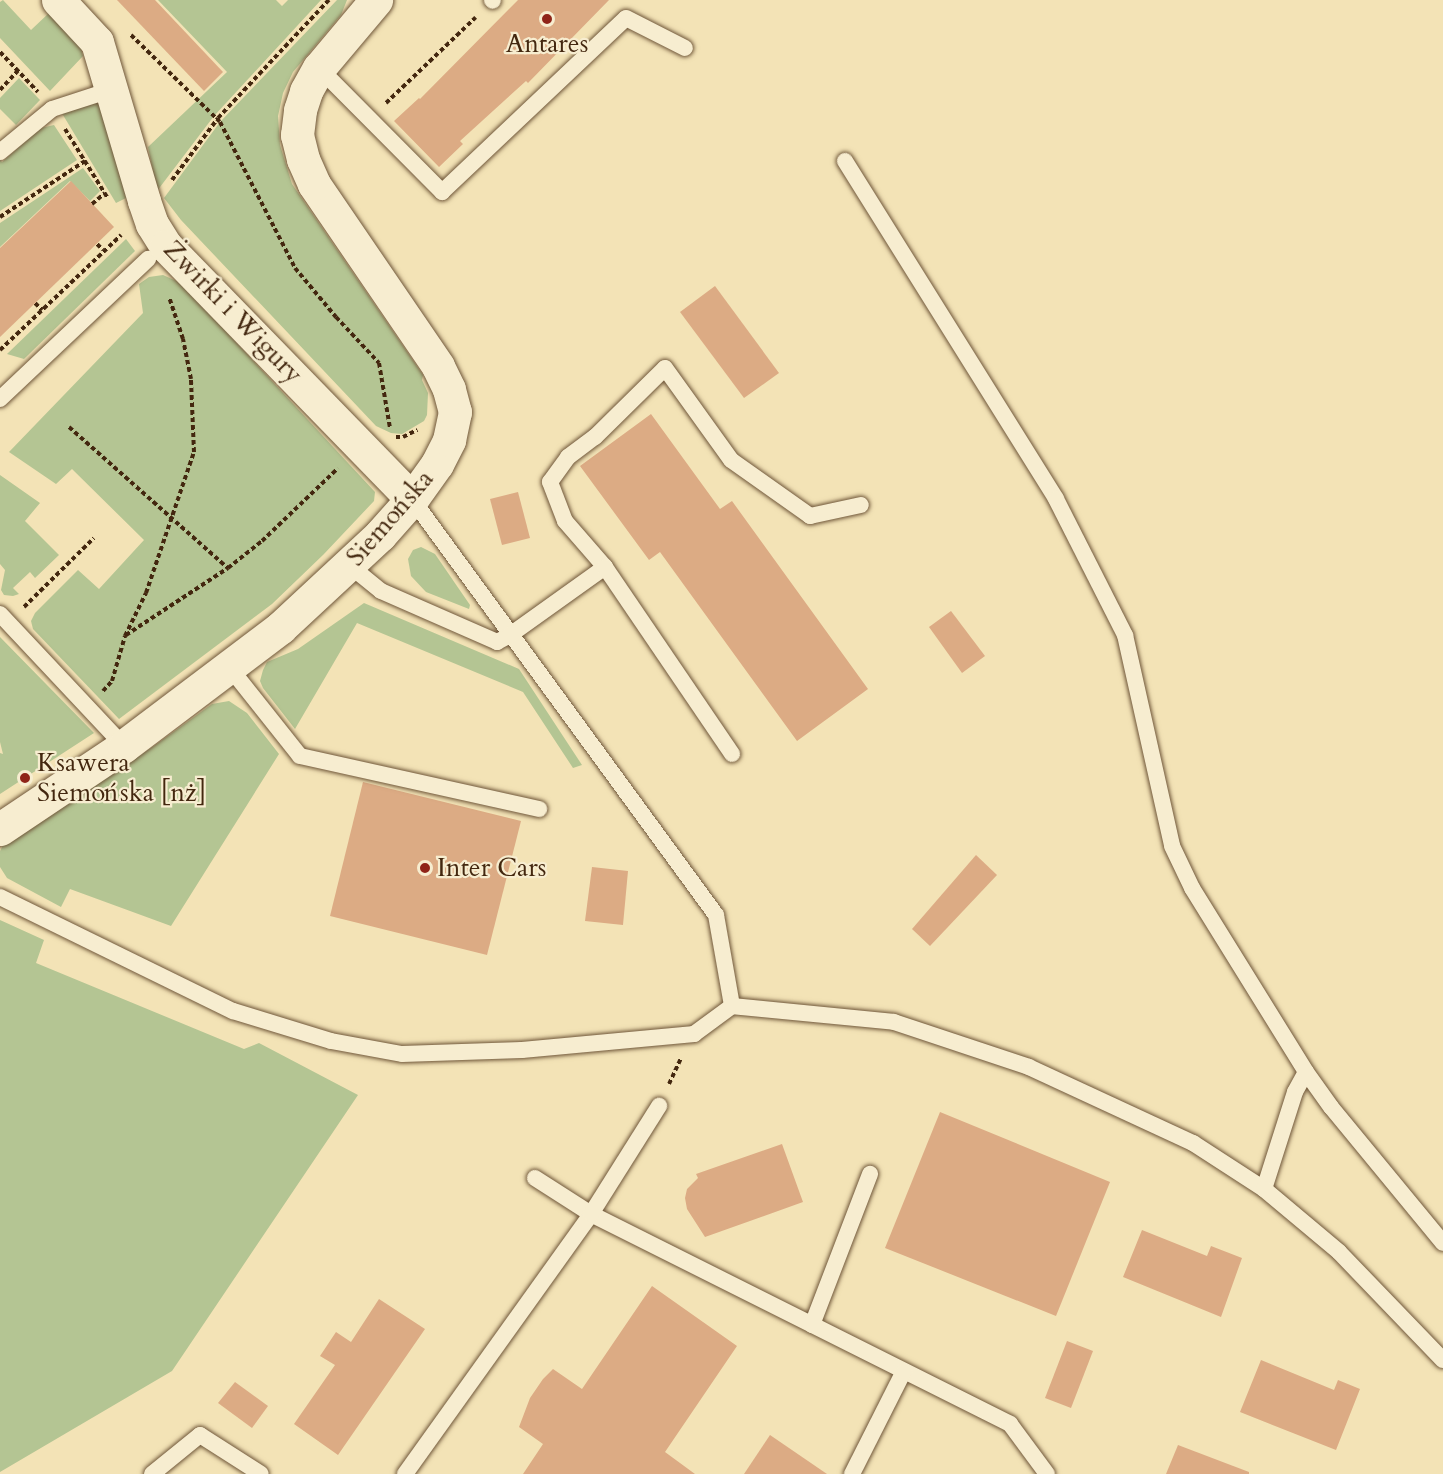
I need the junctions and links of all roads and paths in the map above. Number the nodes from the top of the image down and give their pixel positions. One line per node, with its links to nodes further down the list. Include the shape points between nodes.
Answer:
1 (58, 0): 11 (street, Żwirki i Wigury, via 97,42)
2 (329, 0): 13 (path)
3 (376, 0): 8 (street, Siemońska)
4 (493, 0): 14 (path)
5 (126, 31): 13 (path)
6 (685, 48): 14 (lane, via 626,18 442,192)
7 (0, 52): 9 (path)
8 (319, 68): 14 (lane); 33 (street, Siemońska, via 300,110 297,135 303,159 314,184 438,366 455,412 449,440)
9 (18, 71): 10 (path); 12 (path)
10 (0, 90)
11 (111, 90): 12 (lane); 33 (street, Żwirki i Wigury, via 152,224 166,246)
12 (52, 109): 15 (lane); 17 (path)
13 (218, 118): 18 (path); 31 (path, via 295,268 379,363)
14 (370, 118)
15 (0, 152)
16 (845, 160): 52 (lane, via 1056,499 1125,635 1172,846 1192,888)
17 (85, 161): 19 (path); 22 (path)
18 (167, 188)
19 (105, 193): 20 (path); 21 (path)
20 (109, 200)
21 (92, 204)
22 (0, 217)
23 (97, 244): 24 (path)
24 (103, 250): 25 (path, via 127,229); 27 (path)
25 (148, 259): 29 (lane); 35 (path, via 166,272 167,291 183,339 195,415 194,452)
26 (35, 303): 27 (path)
27 (42, 310): 28 (path)
28 (0, 350)
29 (0, 399)
30 (69, 427): 35 (path)
31 (391, 437)
32 (343, 463): 39 (path)
33 (412, 499): 37 (street, Siemońska); 41 (lane)
34 (861, 505): 38 (lane, via 810,516 731,460 665,368 595,437 568,457 550,482 565,521)
35 (172, 519): 39 (path); 42 (path, via 146,593)
36 (94, 538): 40 (path)
37 (349, 565): 41 (lane, via 381,591 497,642); 43 (street, Siemońska)
38 (605, 567): 41 (lane); 46 (lane)
39 (228, 568): 42 (path)
40 (4, 619): 44 (lane)
41 (510, 635): 50 (lane, via 716,915)
42 (125, 636): 44 (path, via 112,681)
43 (230, 668): 45 (street, Siemońska); 47 (lane, via 300,756)
44 (90, 709): 45 (lane)
45 (124, 746): 48 (street, Siemońska)
46 (732, 754)
47 (539, 809)
48 (0, 829)
49 (0, 897): 51 (lane, via 233,1011 331,1041 402,1053 522,1050)
50 (732, 1006): 51 (lane); 56 (lane, via 894,1022 1029,1067 1193,1143)
51 (694, 1034): 53 (path)
52 (1305, 1072): 56 (lane); 58 (lane)
53 (659, 1106): 57 (lane)
54 (870, 1174): 59 (lane)
55 (535, 1178): 57 (lane)
56 (1263, 1189): 60 (lane, via 1339,1252)
57 (591, 1214): 59 (lane); 64 (lane)
58 (1443, 1244)
59 (812, 1325): 61 (lane)
60 (1443, 1360)
61 (904, 1371): 65 (lane); 66 (lane, via 1010,1424)
62 (152, 1474): 63 (lane, via 200,1435)
63 (261, 1474)
64 (405, 1474)
65 (852, 1474)
66 (1047, 1474)

